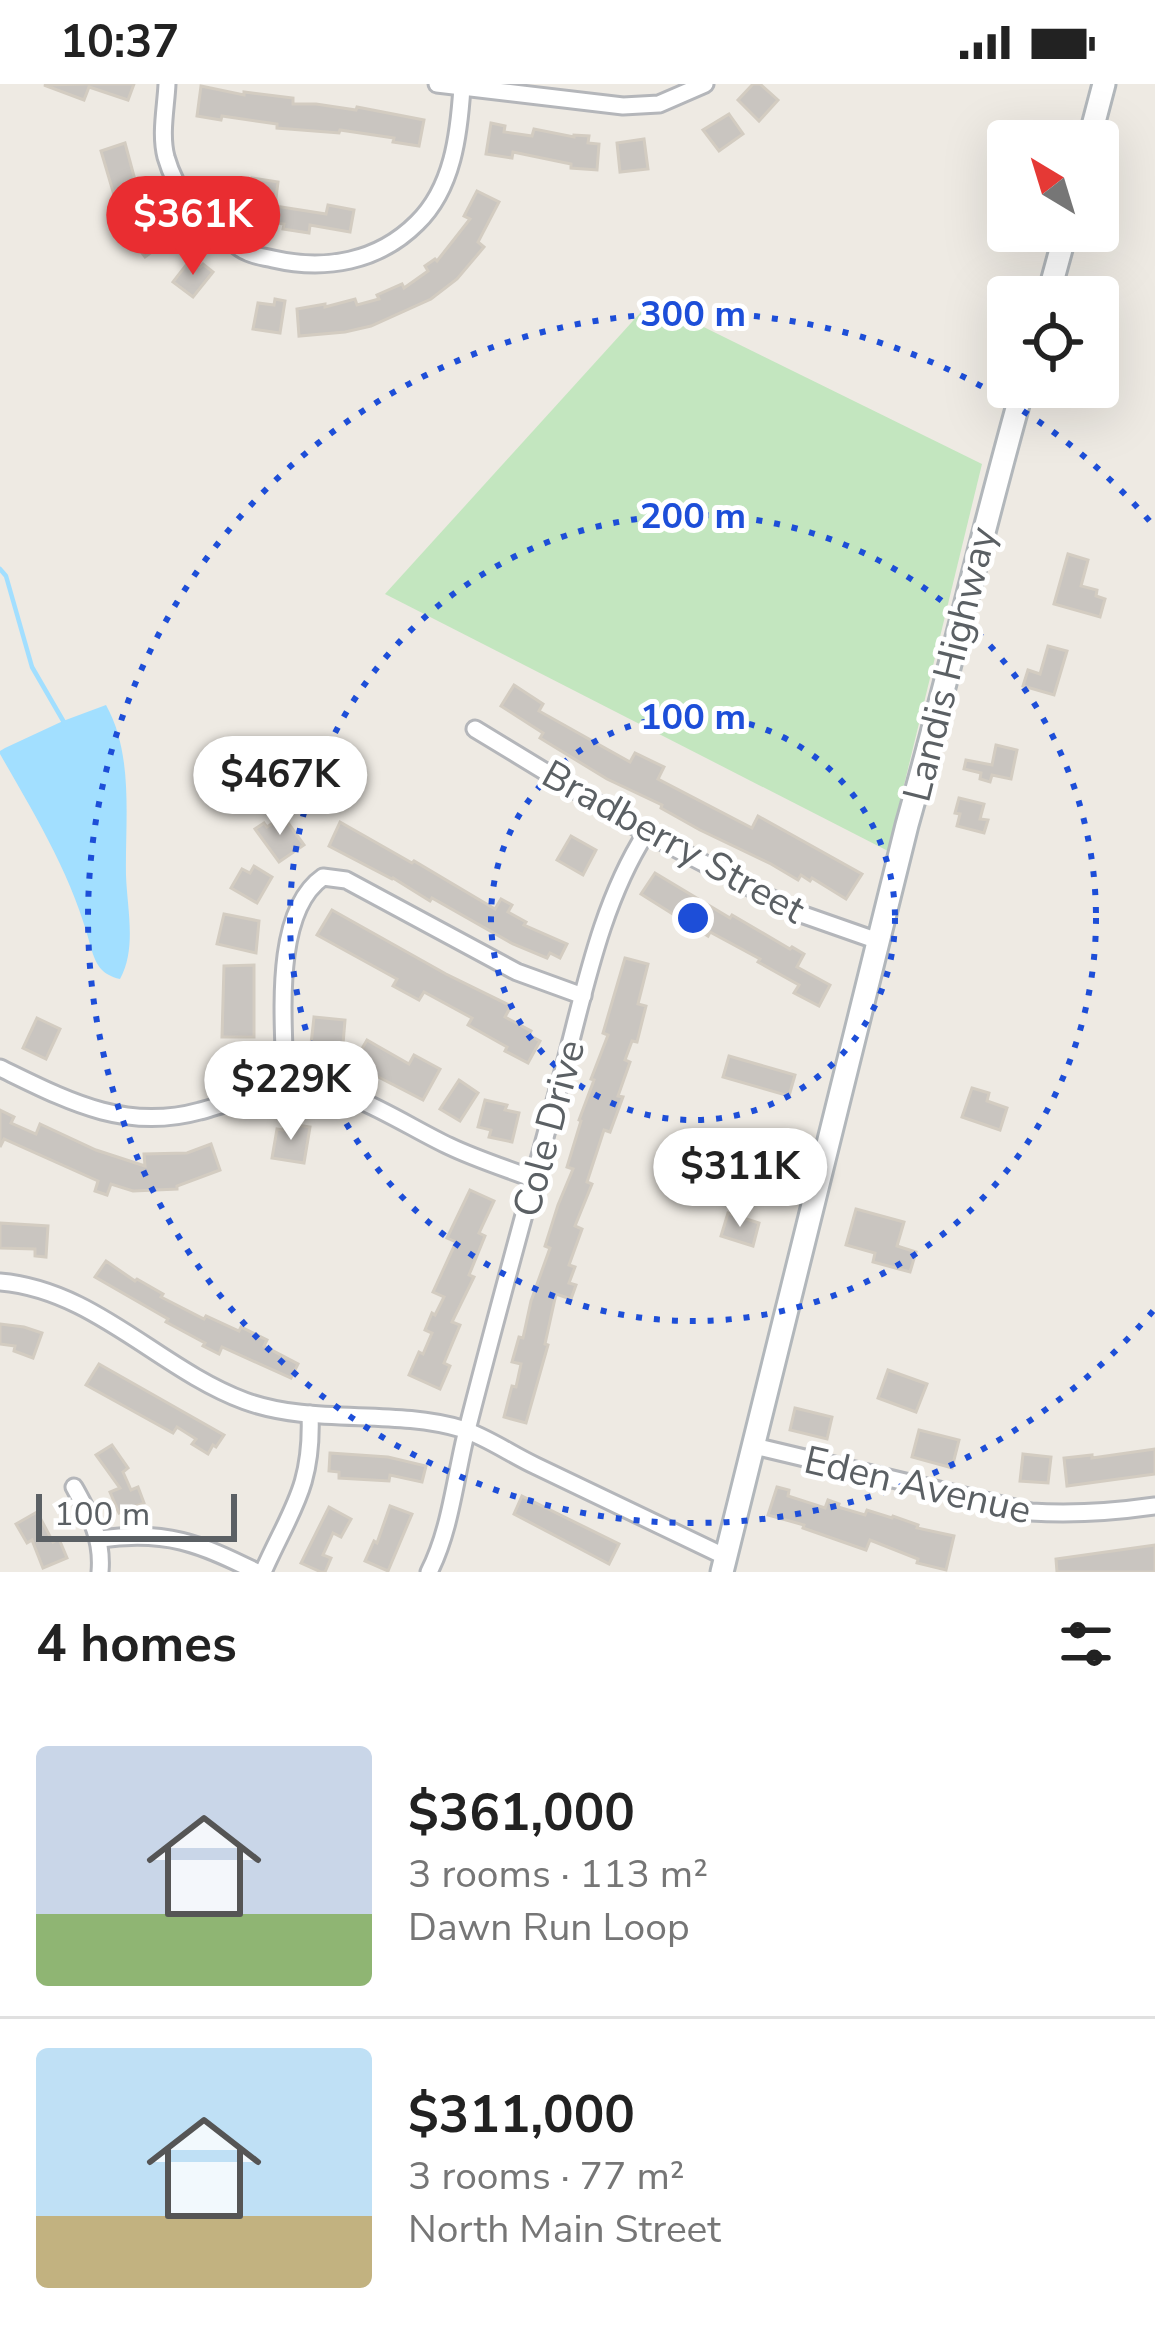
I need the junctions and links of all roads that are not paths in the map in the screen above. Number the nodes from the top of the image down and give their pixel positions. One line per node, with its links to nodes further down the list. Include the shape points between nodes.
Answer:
1 (167, 84): 5 (street, via 164,140 180,193 247,253 300,265 341,265 419,222 444,184)
2 (437, 84): 5 (street)
3 (705, 84): 5 (street, via 659,104 623,106)
4 (1098, 86): 6 (main road)
5 (462, 87)
6 (1092, 120)
7 (1017, 408): 10 (main road, Landis Highway)
8 (475, 729): 9 (street, Bradberry Street)
9 (646, 833): 10 (street, Bradberry Street, via 801,914); 11 (street, Cole Drive, via 625,866)
10 (878, 941): 18 (main road, Landis Highway)
11 (583, 996): 13 (street, via 517,973 346,880 323,877 298,912 284,954); 14 (street, Cole Drive)
12 (0, 1068): 13 (street, via 98,1113 143,1118 175,1118)
13 (285, 1087): 14 (street, via 334,1092)
14 (534, 1179): 17 (street, Cole Drive)
15 (0, 1282): 16 (street, via 64,1297 250,1403)
16 (310, 1414): 17 (street); 24 (street, via 304,1488)
17 (467, 1430): 22 (street); 25 (street, Cole Drive)
18 (754, 1446): 20 (street, Eden Avenue, via 1031,1512); 22 (main road, Landis Highway)
19 (74, 1487): 21 (street)
20 (1155, 1506)
21 (100, 1539): 23 (street); 24 (street, via 188,1541)
22 (724, 1564)
23 (100, 1572)
24 (260, 1572)
25 (429, 1572)

